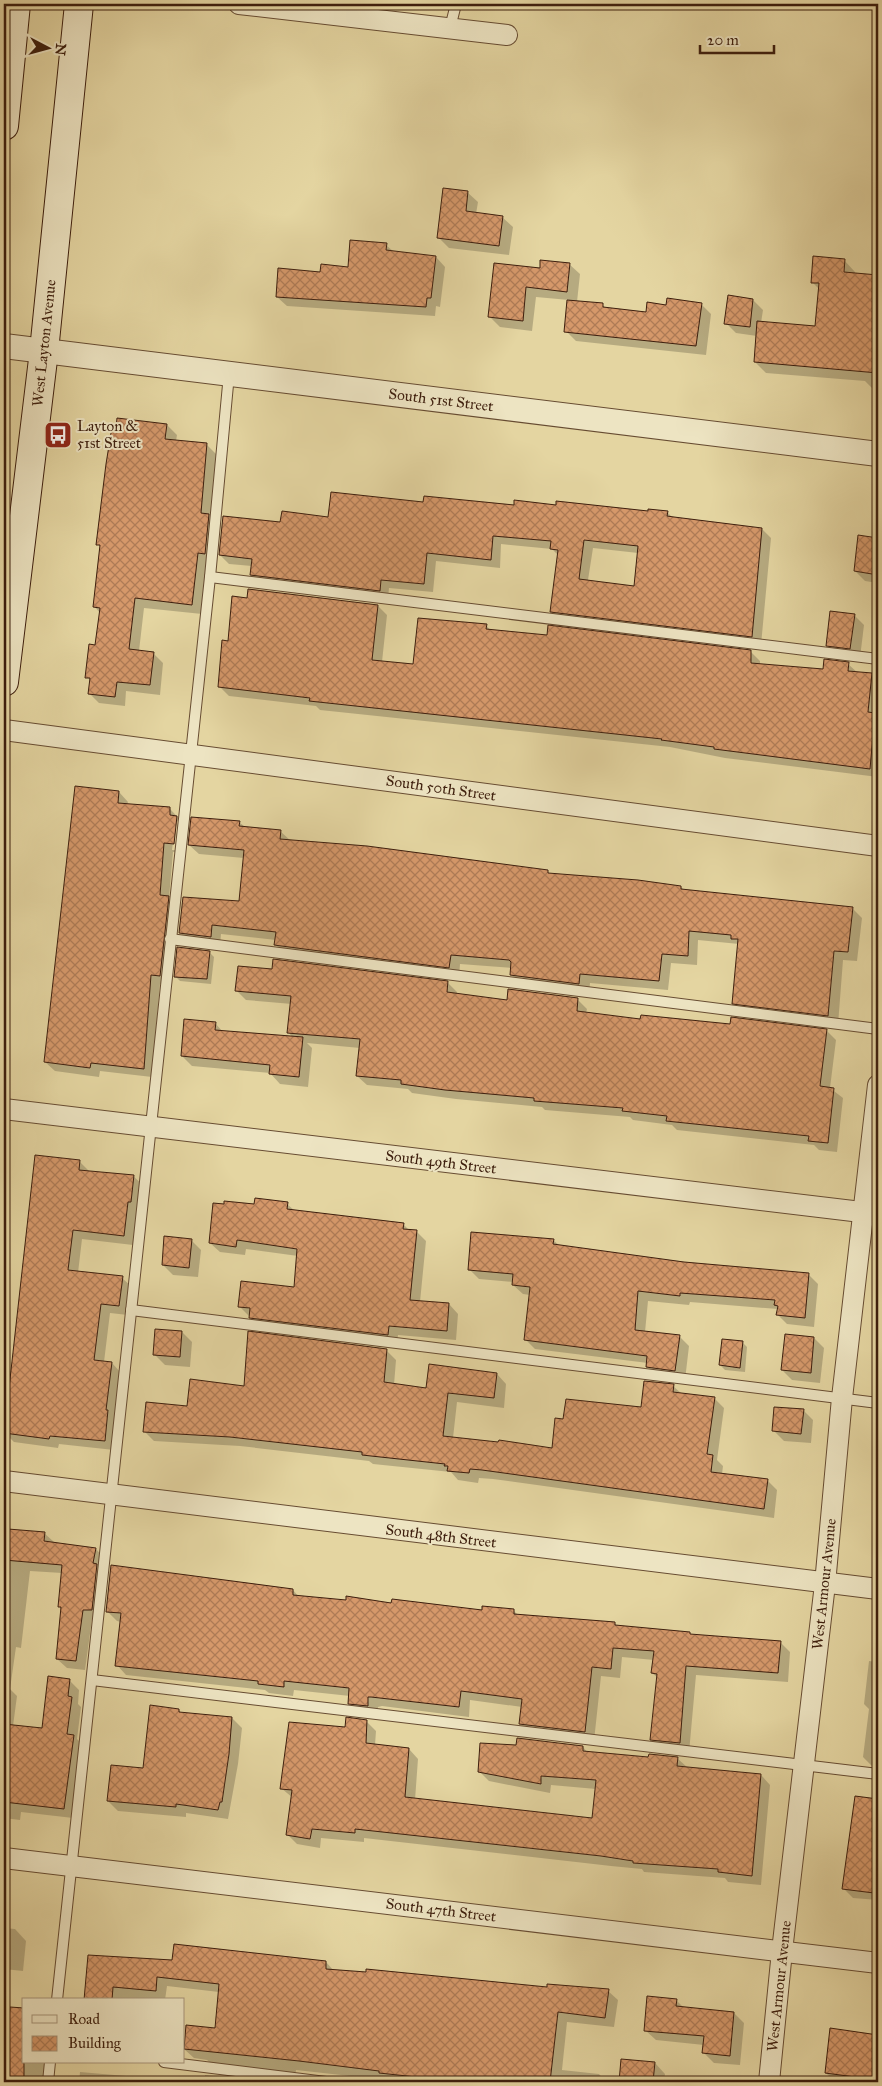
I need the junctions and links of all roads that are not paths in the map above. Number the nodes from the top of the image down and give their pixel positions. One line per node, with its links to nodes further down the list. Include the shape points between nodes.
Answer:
1 (16, 4): 7 (main road)
2 (79, 4): 9 (main road, West Layton Avenue)
3 (239, 4): 5 (street)
4 (456, 4): 5 (lane)
5 (450, 28): 6 (street)
6 (507, 35)
7 (4, 126)
8 (4, 346): 9 (street, South 51st Street)
9 (44, 350): 10 (street, South 51st Street); 14 (main road, West Layton Avenue)
10 (229, 374): 11 (street, South 51st Street); 12 (lane)
11 (878, 454)
12 (210, 576): 13 (lane); 16 (lane)
13 (878, 659)
14 (4, 682)
15 (4, 730): 16 (street, South 50th Street)
16 (191, 755): 17 (street, South 50th Street); 18 (lane)
17 (878, 846)
18 (170, 939): 19 (lane); 22 (lane)
19 (878, 1029)
20 (878, 1086): 23 (street, West Armour Avenue)
21 (4, 1109): 22 (street, South 49th Street)
22 (149, 1128): 23 (street, South 49th Street); 24 (lane)
23 (872, 1213): 25 (street, West Armour Avenue)
24 (130, 1310): 25 (lane); 28 (lane)
25 (842, 1398): 26 (lane); 29 (street, West Armour Avenue)
26 (878, 1403)
27 (4, 1481): 28 (street, South 48th Street)
28 (112, 1495): 29 (street, South 48th Street); 31 (lane)
29 (825, 1584): 30 (street, South 48th Street); 32 (street, West Armour Avenue)
30 (878, 1589)
31 (92, 1680): 32 (lane); 35 (lane)
32 (804, 1766): 33 (lane); 36 (street, West Armour Avenue)
33 (878, 1774)
34 (4, 1858): 35 (street, South 47th Street)
35 (72, 1866): 36 (street, South 47th Street); 38 (lane)
36 (782, 1951): 37 (street, South 47th Street); 43 (street, West Armour Avenue)
37 (878, 1963)
38 (57, 1998)
39 (50, 2064): 41 (lane)
40 (180, 2064): 42 (lane)
41 (48, 2082)
42 (326, 2082)
43 (769, 2082)

